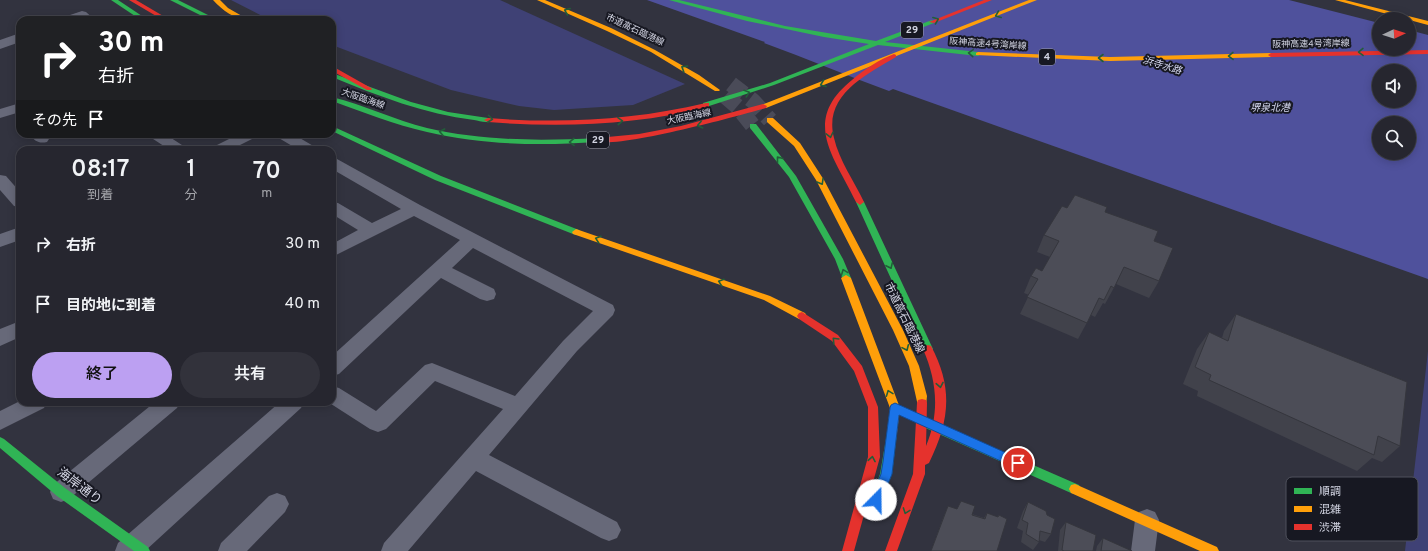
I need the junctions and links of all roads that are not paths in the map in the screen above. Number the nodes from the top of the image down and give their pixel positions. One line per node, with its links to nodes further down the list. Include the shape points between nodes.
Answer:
1 (114, 0): 12 (main road)
2 (132, 0): 13 (main road)
3 (174, 0): 14 (main road)
4 (216, 0): 15 (main road)
5 (540, 0): 25 (main road, 市道高石臨港線, one-way to 5, via 665,56 634,40)
6 (672, 0): 21 (main road, 阪神高速4号湾岸線 / 4, one-way to 6, via 1119,58 1005,56 840,38 741,18)
7 (989, 0): 26 (main road, 大阪臨海線 / 29, one-way to 7, via 448,114 503,121 560,123 634,120 734,98)
8 (1034, 0): 23 (main road, 大阪臨海線 / 29, one-way to 23, via 894,56)
9 (1338, 0): 16 (main road)
10 (1367, 0): 11 (main road)
11 (1428, 15)
12 (139, 16)
13 (159, 16)
14 (207, 16)
15 (239, 16)
16 (1428, 23)
17 (882, 33): 19 (main road, 阪神高速4号湾岸線)
18 (16, 38): 20 (street)
19 (961, 41)
20 (0, 44)
21 (1428, 52)
22 (336, 70): 26 (main road)
23 (864, 71): 27 (main road, 大阪臨海線 / 29, one-way to 27, via 735,117 664,132 582,142 534,142 441,132 389,119); 60 (main road, one-way to 60, via 831,105 828,118 830,138 936,366 942,399)
24 (336, 77): 26 (main road, 大阪臨海線 / 29)
25 (717, 90)
26 (381, 95)
27 (336, 100)
28 (770, 120): 59 (main road, 市道高石臨港線, one-way to 59, via 797,145 820,180 898,330 914,366 922,396)
29 (753, 126): 57 (main road, one-way to 29, via 839,259 792,176)
30 (336, 130): 73 (main road, one-way to 30, via 874,456 873,407 858,369 835,338 805,318 767,298 526,214 371,148)
31 (161, 138): 34 (street)
32 (243, 138): 35 (street)
33 (289, 138): 36 (street)
34 (174, 146)
35 (226, 146)
36 (303, 146)
37 (336, 164): 41 (street)
38 (0, 180): 39 (street)
39 (16, 198)
40 (336, 209): 42 (street)
41 (414, 209): 42 (street); 44 (street)
42 (372, 231): 46 (street)
43 (16, 235): 45 (street)
44 (471, 240): 47 (street); 56 (street, via 606,310 570,346)
45 (0, 241)
46 (336, 249)
47 (439, 269): 48 (street); 51 (street)
48 (487, 294)
49 (16, 330): 50 (street)
50 (0, 338)
51 (336, 364)
52 (336, 397): 56 (street, via 378,423 432,371)
53 (29, 406): 58 (street)
54 (165, 406): 64 (street)
55 (290, 406): 70 (street)
56 (518, 406): 62 (street)
57 (902, 411): 59 (main road); 67 (main road, via 886,474)
58 (0, 421)
59 (922, 422): 60 (main road); 63 (main road, 市道高石臨港線)
60 (938, 428): 63 (main road); 66 (main road)
61 (0, 442): 64 (main road, 海岸通り)
62 (473, 458): 68 (street); 72 (street)
63 (919, 474): 75 (main road, 市道高石臨港線, one-way to 75)
64 (61, 492): 70 (main road, 海岸通り)
65 (277, 504): 71 (street)
66 (1147, 520): 76 (street); 77 (main road)
67 (867, 523)
68 (609, 530)
69 (861, 537): 74 (main road)
70 (135, 549)
71 (230, 551)
72 (393, 551)
73 (848, 551)
74 (856, 551)
75 (891, 551)
76 (1143, 551)
77 (1213, 551)

